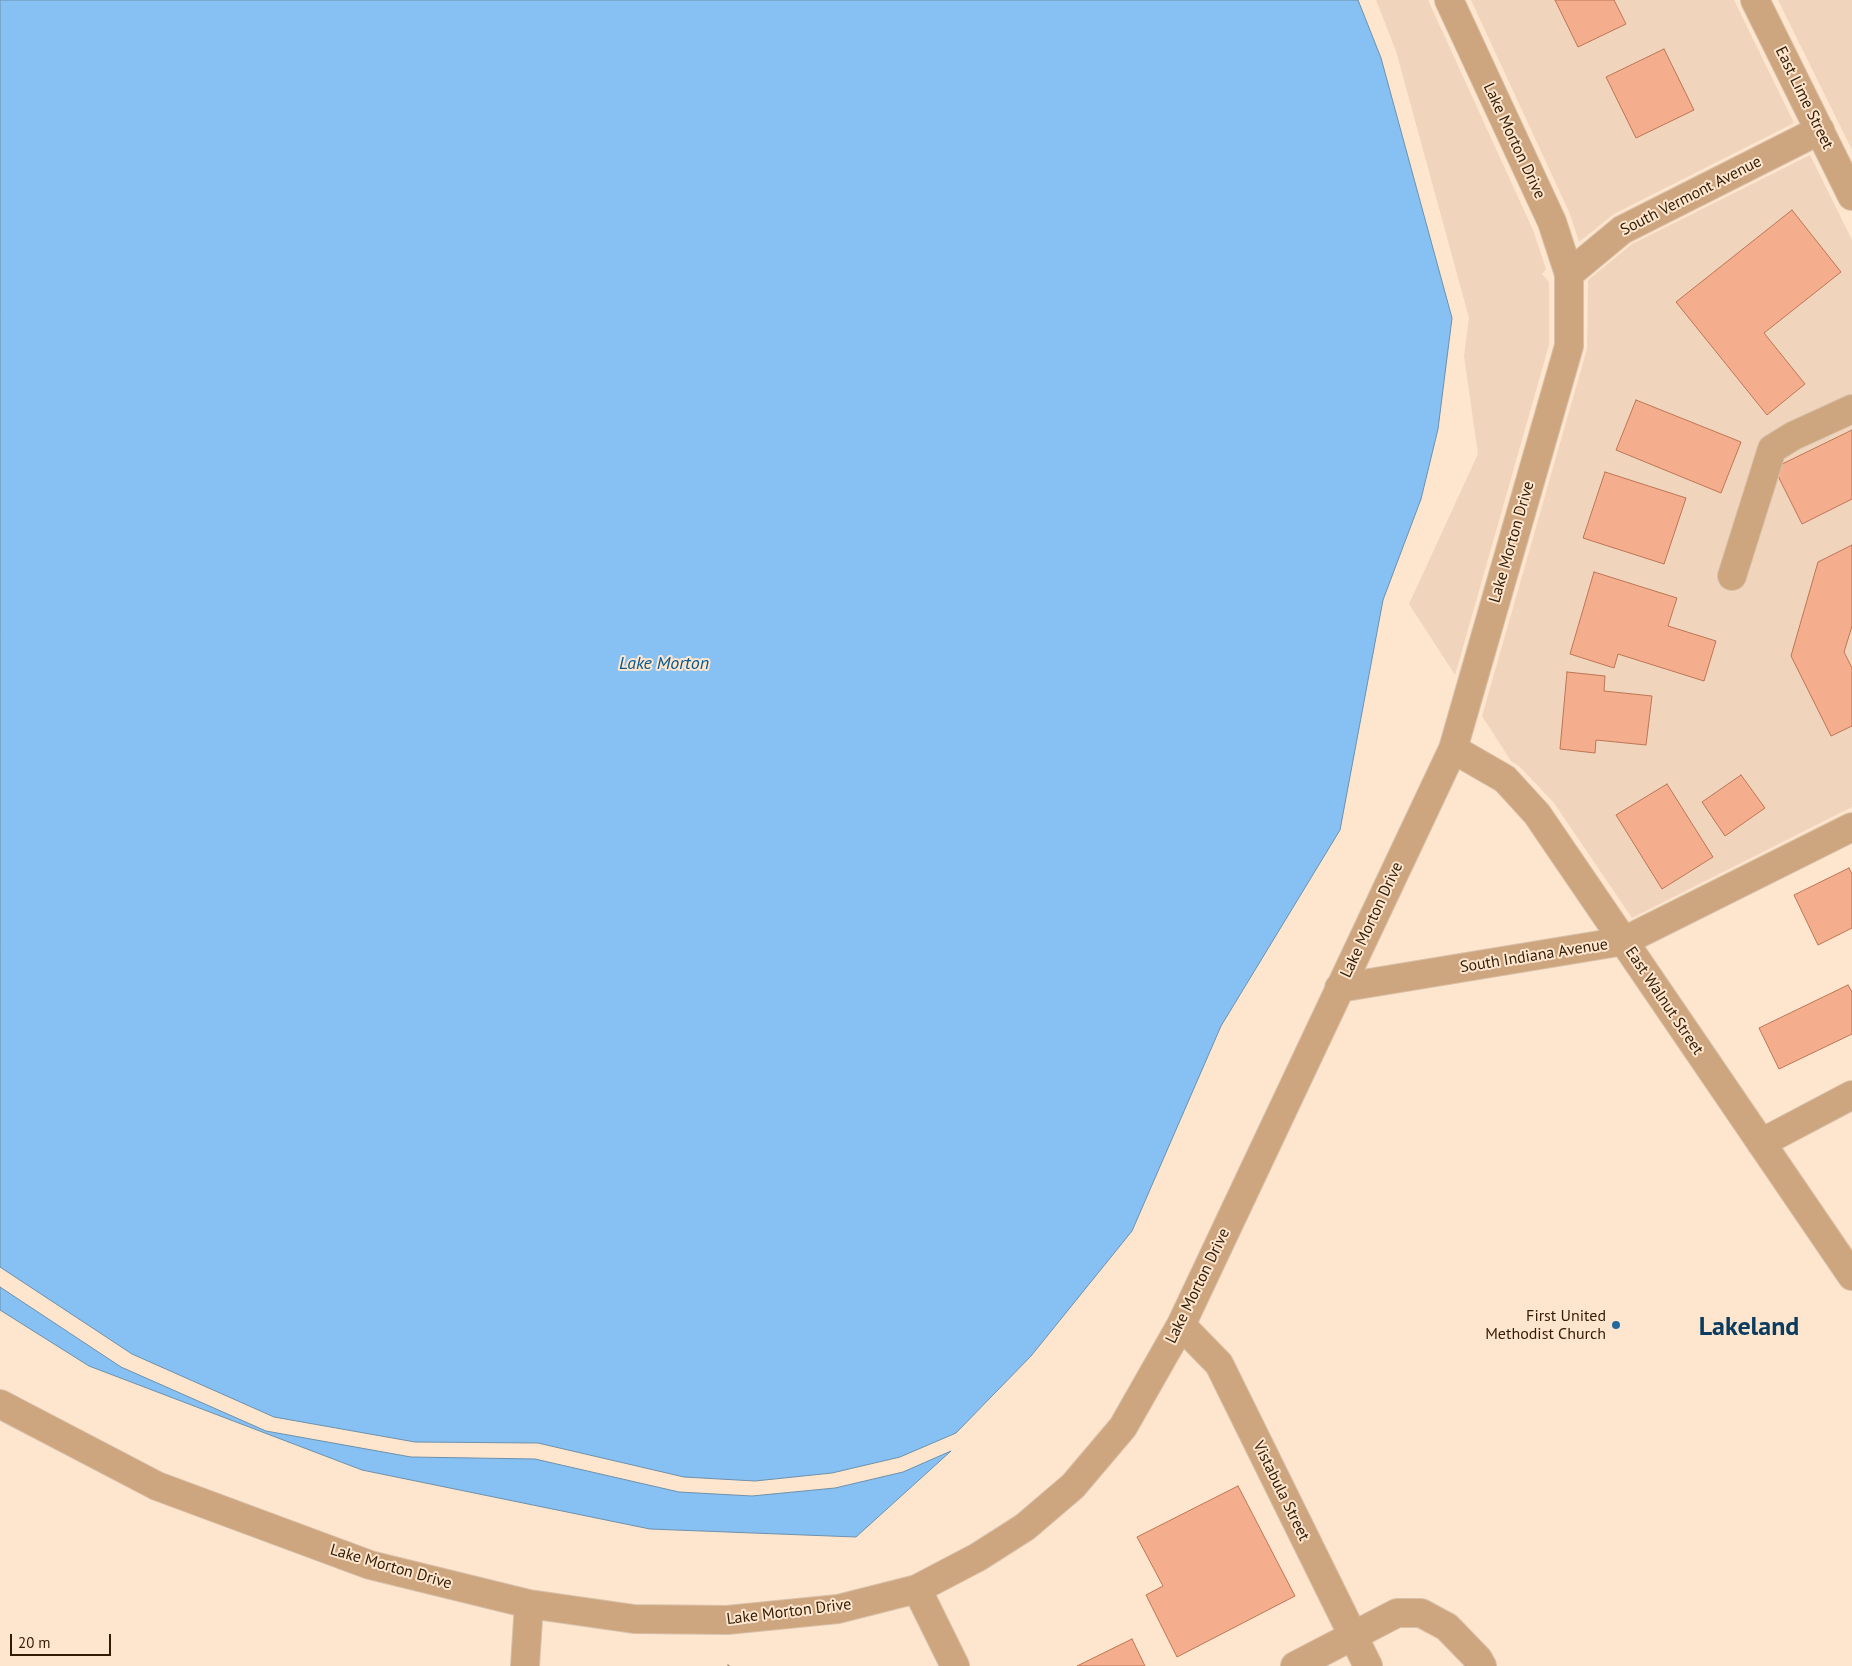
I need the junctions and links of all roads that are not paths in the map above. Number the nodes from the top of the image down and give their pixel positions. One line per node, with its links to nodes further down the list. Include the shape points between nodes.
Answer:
1 (1449, 0): 5 (street, Lake Morton Drive, via 1552,222)
2 (1756, 0): 3 (street, East Lime Street)
3 (1820, 130): 4 (street, East Lime Street); 5 (street, South Vermont Avenue, via 1622,230)
4 (1852, 196)
5 (1569, 274): 8 (street, Lake Morton Drive, via 1569,346)
6 (1852, 409): 7 (street, via 1772,449)
7 (1732, 576)
8 (1453, 749): 10 (street, East Walnut Street, via 1505,779 1537,814); 11 (street, Lake Morton Drive)
9 (1852, 827): 10 (street, South Indiana Avenue)
10 (1624, 941): 11 (street, South Indiana Avenue); 13 (street, East Walnut Street)
11 (1339, 988): 15 (street, Lake Morton Drive)
12 (1850, 1101): 13 (street)
13 (1761, 1143): 14 (street, East Walnut Street)
14 (1852, 1276)
15 (1181, 1325): 17 (street, Lake Morton Drive, via 1123,1427 1072,1486 1025,1527 978,1557); 19 (street, Vistabula Street, via 1219,1364)
16 (2, 1407): 18 (street, Lake Morton Drive, via 157,1486 244,1520 370,1565)
17 (917, 1589): 18 (street, Lake Morton Drive, via 838,1609 727,1620 634,1619); 21 (street)
18 (529, 1604): 20 (street)
19 (1353, 1636): 22 (street); 23 (street, Vistabula Street); 24 (street, via 1397,1613 1422,1613 1448,1626)
20 (525, 1666)
21 (954, 1666)
22 (1295, 1666)
23 (1368, 1666)
24 (1482, 1666)

